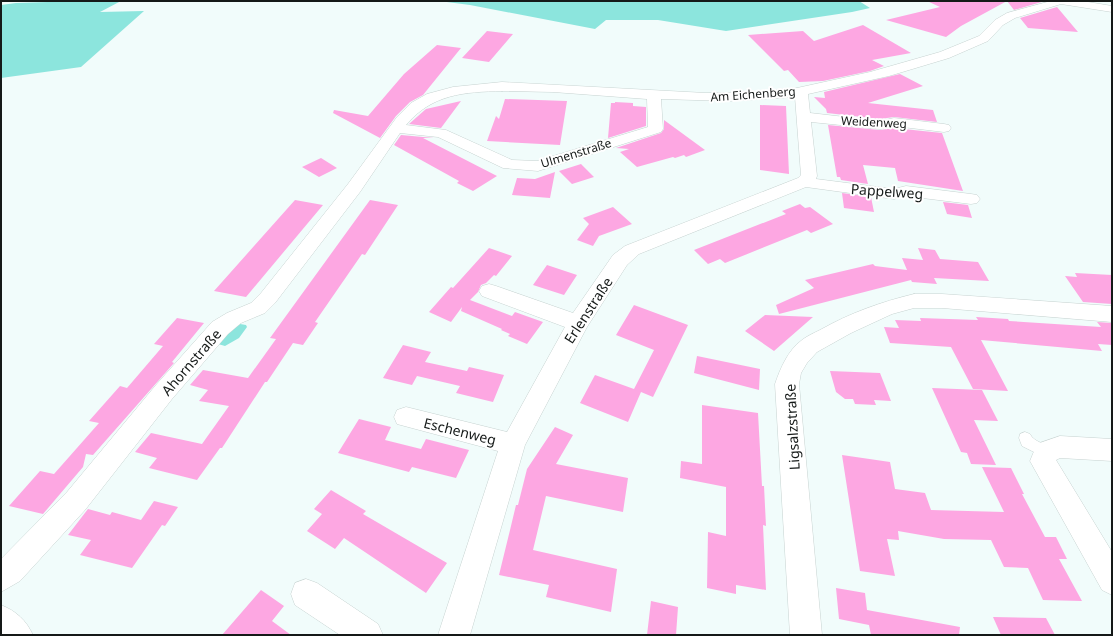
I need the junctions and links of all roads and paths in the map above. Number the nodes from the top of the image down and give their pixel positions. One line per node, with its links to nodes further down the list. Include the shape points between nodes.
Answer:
1 (1060, 1): 2 (street); 3 (street, Am Eichenberg, via 1002,20 988,35 952,52 902,68)
2 (1112, 9)
3 (802, 91): 5 (street, Am Eichenberg, via 765,95); 6 (street)
4 (451, 92): 5 (street, Am Eichenberg, via 493,87 552,88); 7 (street, Ahornstraße, via 429,98 416,106)
5 (654, 96): 7 (street, Ulmenstraße, via 656,129 538,166 509,165 441,133)
6 (805, 117): 8 (street, Weidenweg, via 880,125 894,122); 9 (street, via 809,176)
7 (397, 128): 19 (street, Ahornstraße, via 268,298 258,308 234,318 220,328 164,392 76,501 10,571)
8 (944, 128)
9 (804, 182): 10 (street, Pappelweg, via 894,194 906,191); 13 (street, Erlenstraße, via 632,250 620,260)
10 (971, 199)
11 (489, 291): 13 (street)
12 (1112, 314): 26 (street, Ligsalzstraße, via 914,301 886,308 809,346 799,357 787,384)
13 (578, 323): 16 (street, Erlenstraße)
14 (406, 417): 16 (street, Eschenweg)
15 (1025, 438): 18 (lane, via 1027,442)
16 (514, 444): 25 (street, Erlenstraße)
17 (1112, 450): 18 (street, via 1060,447)
18 (1046, 452): 20 (street, via 1043,461)
19 (1, 577)
20 (1112, 580)
21 (306, 594): 24 (street)
22 (1, 620): 23 (street)
23 (17, 635)
24 (367, 635)
25 (454, 635)
26 (806, 635)

